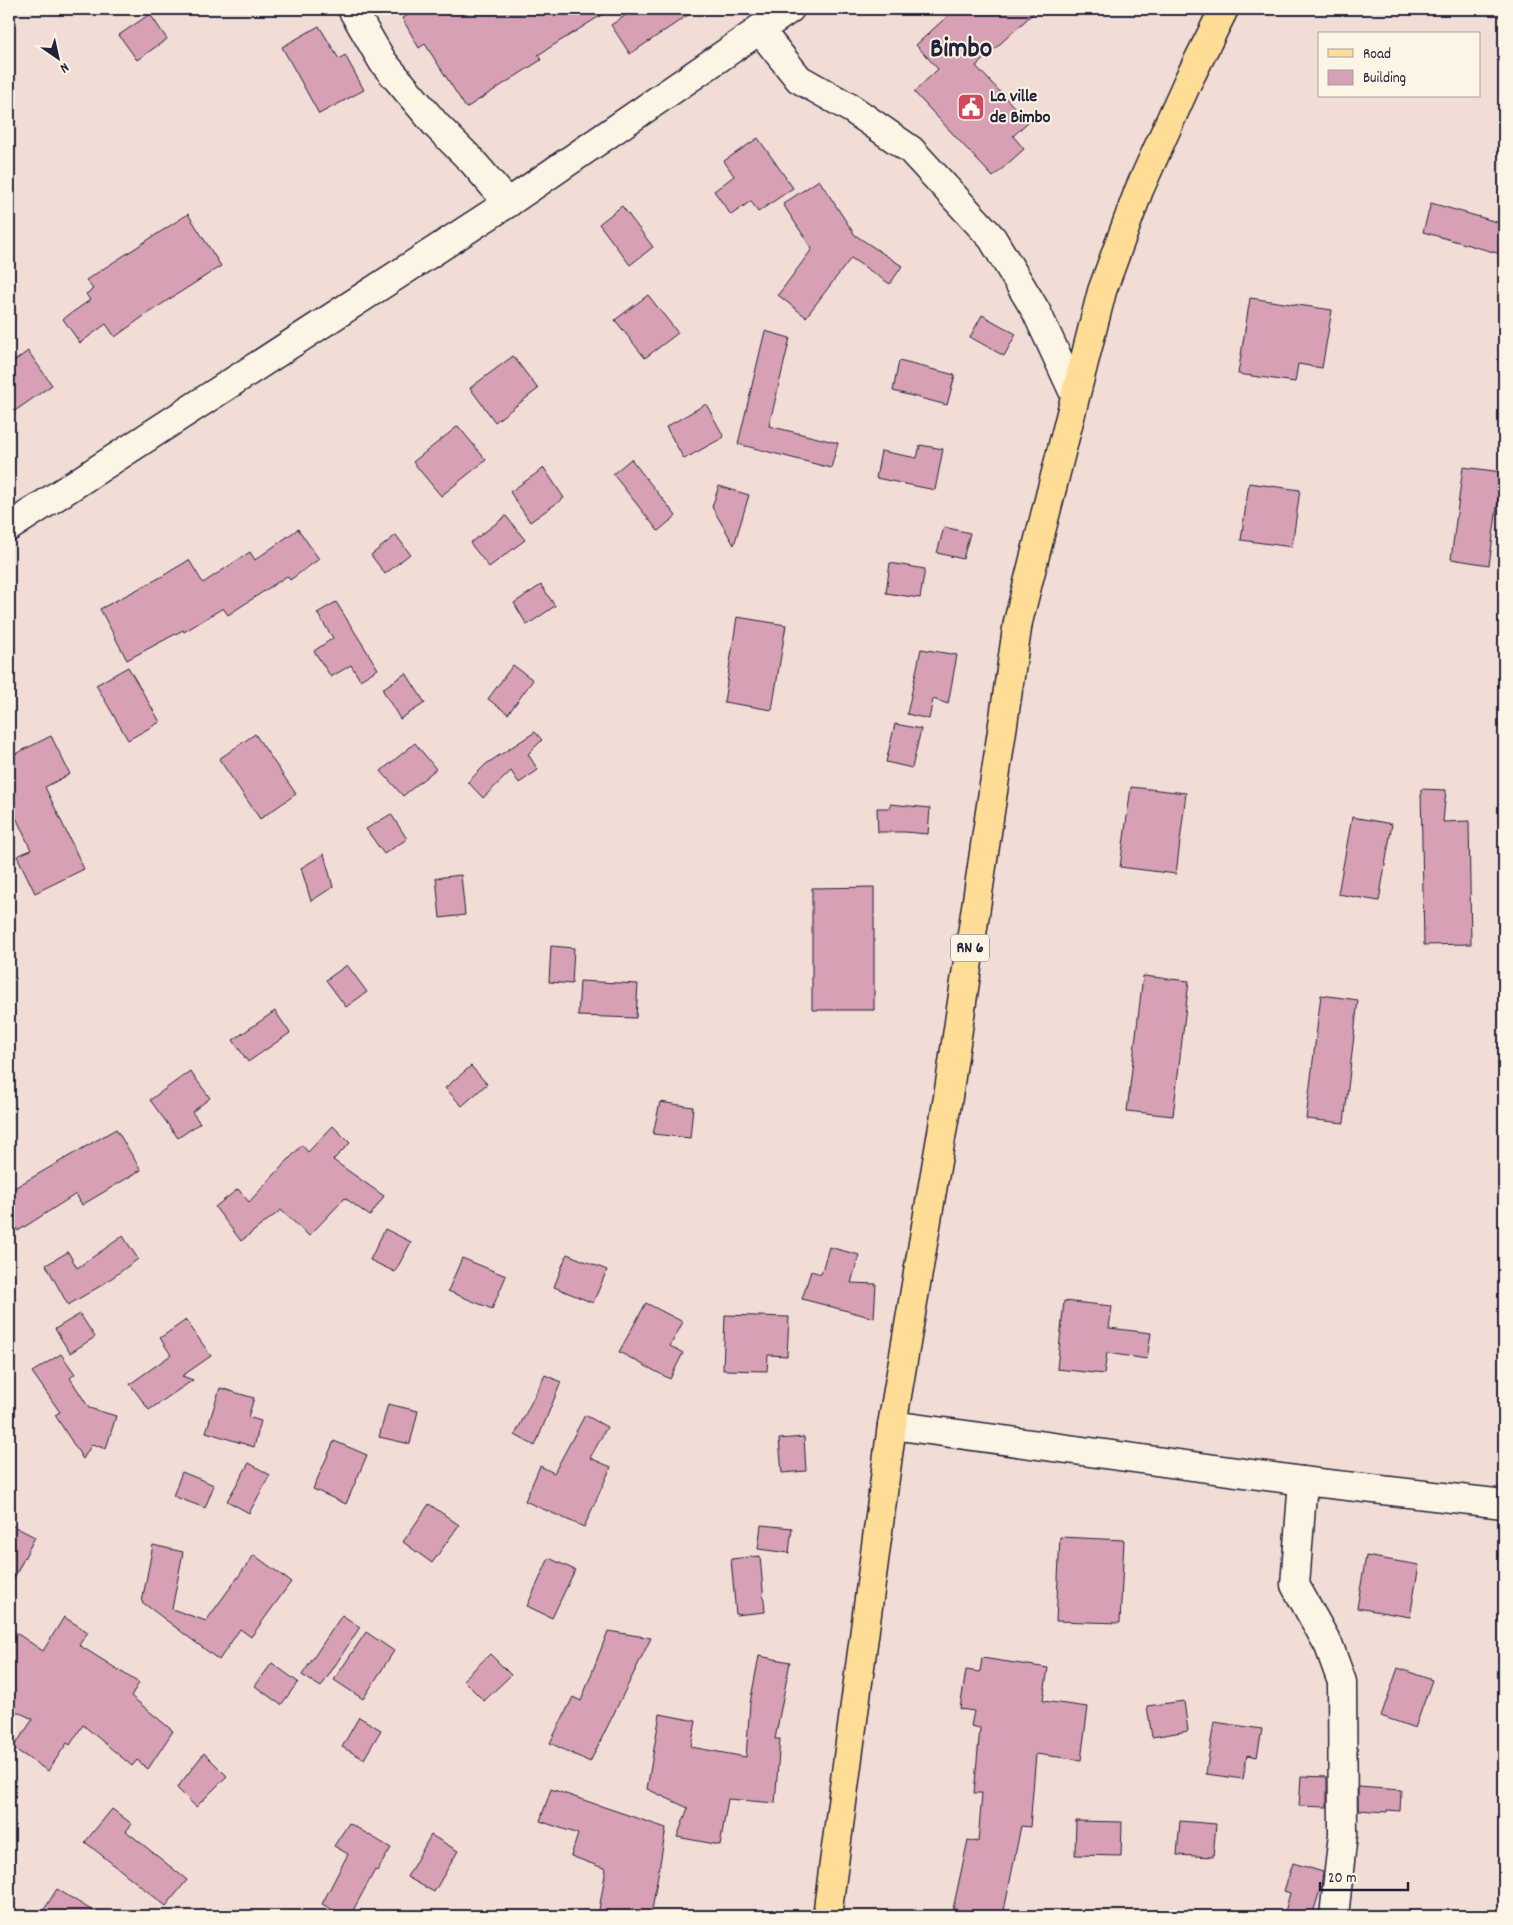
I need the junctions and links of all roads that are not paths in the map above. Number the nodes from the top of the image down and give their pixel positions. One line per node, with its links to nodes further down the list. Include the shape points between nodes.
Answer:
1 (352, 9): 5 (street, via 383,62)
2 (790, 9): 4 (street)
3 (1224, 9): 6 (main road, RN 6, via 1138,190 1102,291)
4 (759, 29): 5 (street); 6 (street, via 799,80 852,109 911,150 992,238 1036,311)
5 (508, 203): 7 (street)
6 (1074, 394): 8 (main road, RN 6, via 1018,622 948,1097)
7 (9, 528)
8 (892, 1425): 9 (street); 11 (main road, RN 6)
9 (1303, 1481): 10 (street); 12 (street, via 1295,1585 1329,1646 1342,1682 1344,1834)
10 (1504, 1504)
11 (827, 1916)
12 (1334, 1916)

